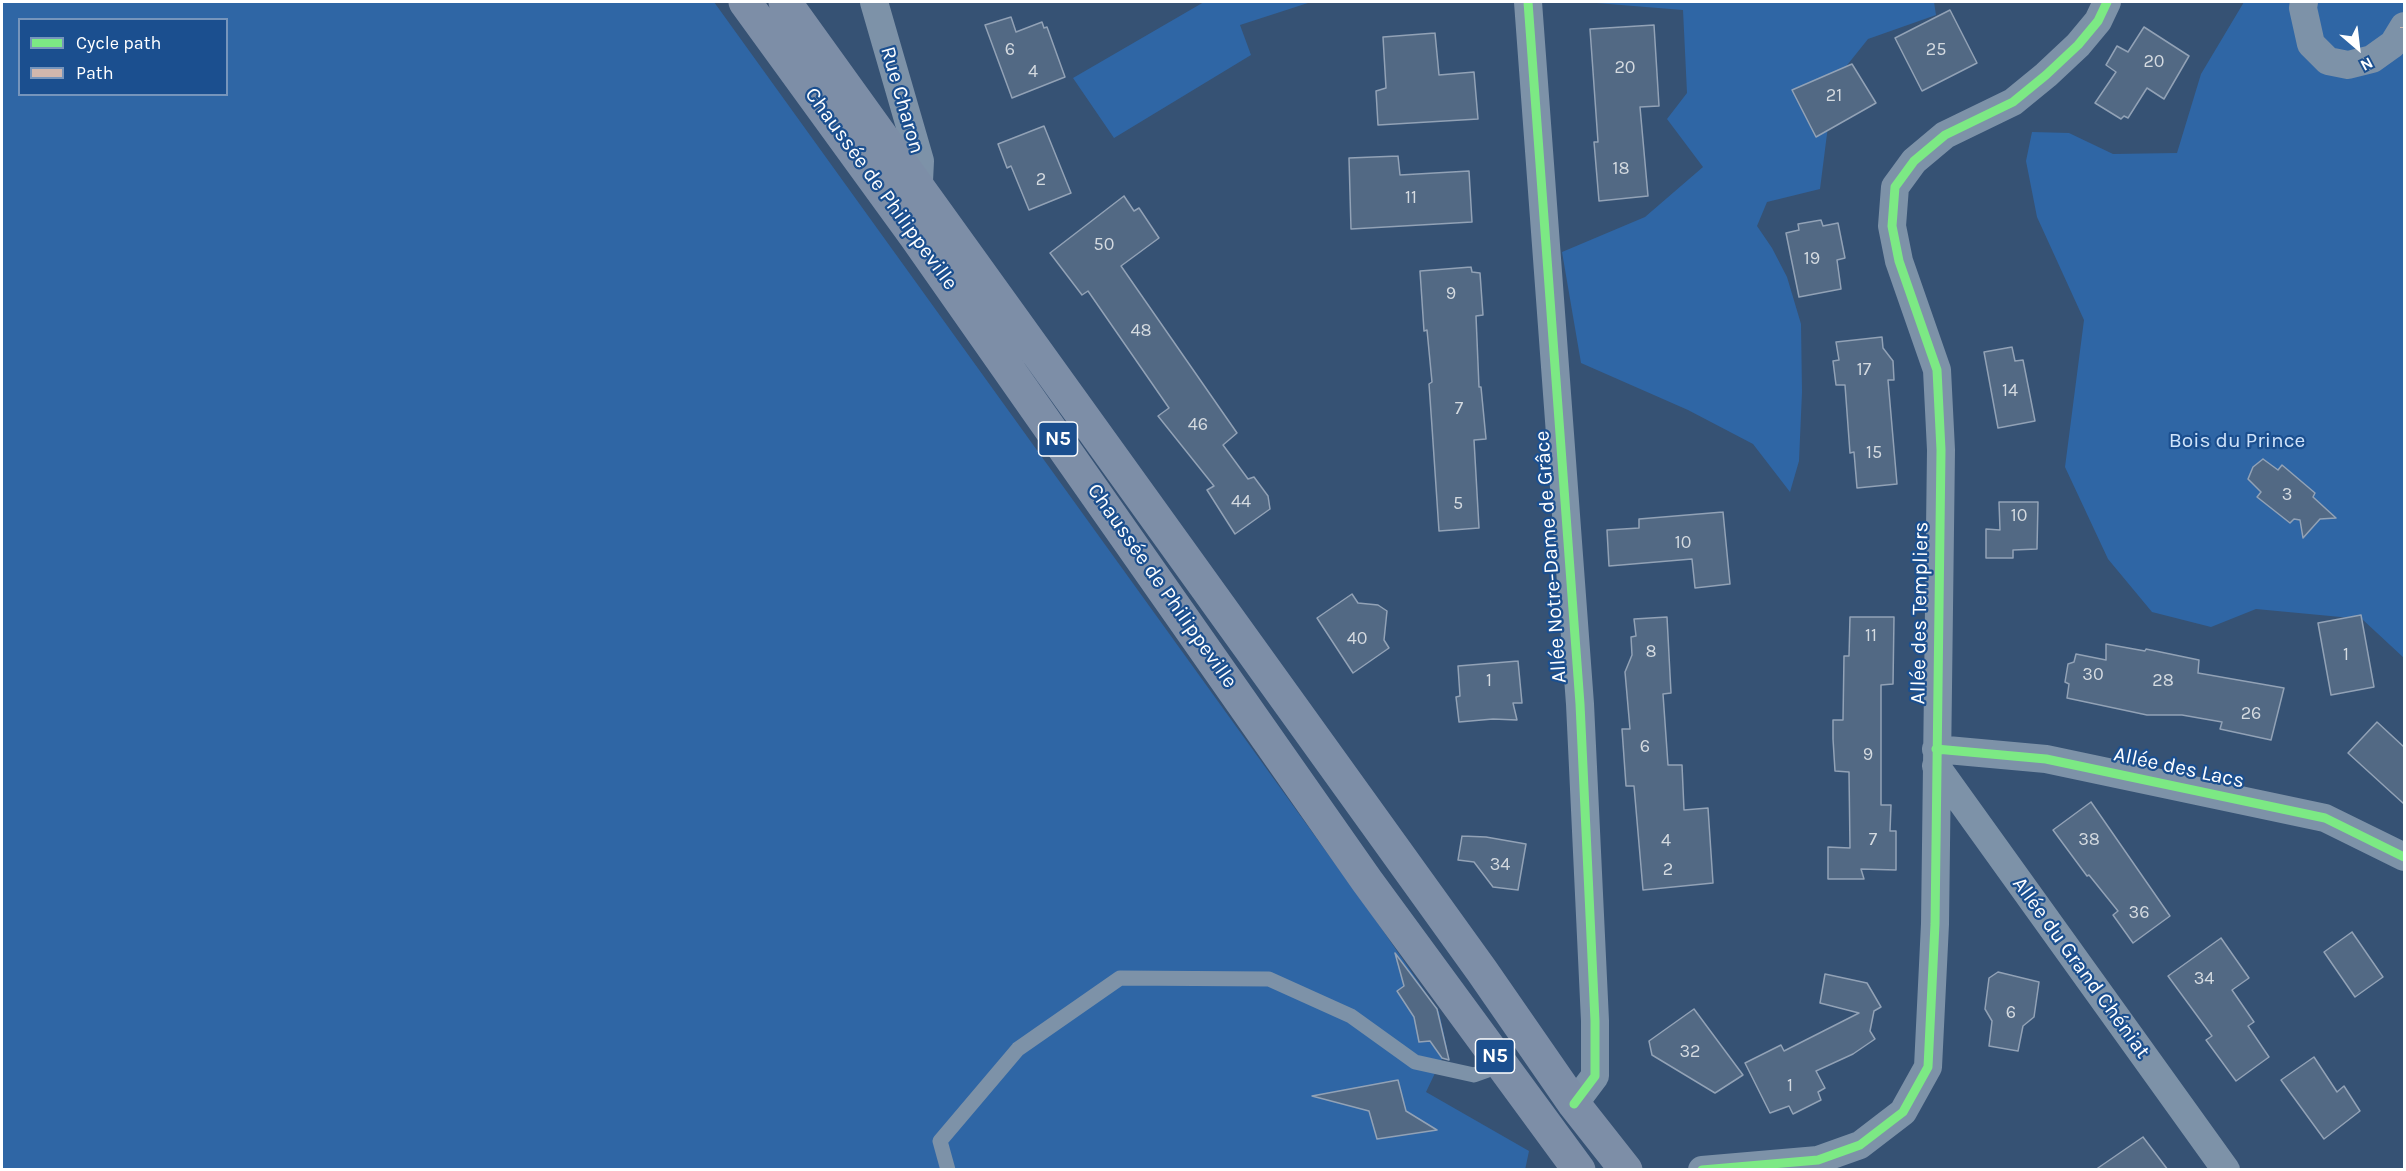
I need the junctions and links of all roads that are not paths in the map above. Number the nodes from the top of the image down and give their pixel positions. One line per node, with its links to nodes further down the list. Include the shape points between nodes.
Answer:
1 (745, 2): 9 (main road, Chaussée de Philippeville / N5)
2 (785, 2): 8 (main road, Chaussée de Philippeville / N5)
3 (874, 2): 8 (street, Rue Charon, via 920,161)
4 (1528, 2): 13 (street, Allée Notre-Dame de Grâce, via 1580,704 1595,1021 1595,1076)
5 (2108, 2): 10 (street, Allée des Templiers, via 2091,29 2046,75 2013,102 1945,135 1914,161 1895,187 1892,226 1899,261 1937,369 1941,450)
6 (2304, 2): 7 (street, via 2311,44 2328,60 2348,65 2372,59 2393,44)
7 (2404, 26)
8 (920, 190): 9 (street, Rue Charon); 13 (main road, Chaussée de Philippeville / N5)
9 (915, 236): 12 (main road, Chaussée de Philippeville / N5, via 1367,881)
10 (1936, 758): 11 (street, Allée des Lacs, via 2046,759 2325,818); 18 (street, Allée des Templiers, via 1935,924 1928,1067 1903,1112 1860,1145 1818,1160); 19 (street, Allée du Grand Chéniat)
11 (2404, 857)
12 (1502, 1065): 14 (main road, Chaussée de Philippeville / N5); 15 (lane, via 1474,1075 1415,1062 1351,1016 1269,979 1120,978 1018,1050 940,1140)
13 (1574, 1104): 14 (main road); 17 (main road, N5)
14 (1542, 1123): 16 (main road, Chaussée de Philippeville / N5)
15 (948, 1170)
16 (1579, 1170)
17 (1626, 1170)
18 (1702, 1170)
19 (2226, 1170)

